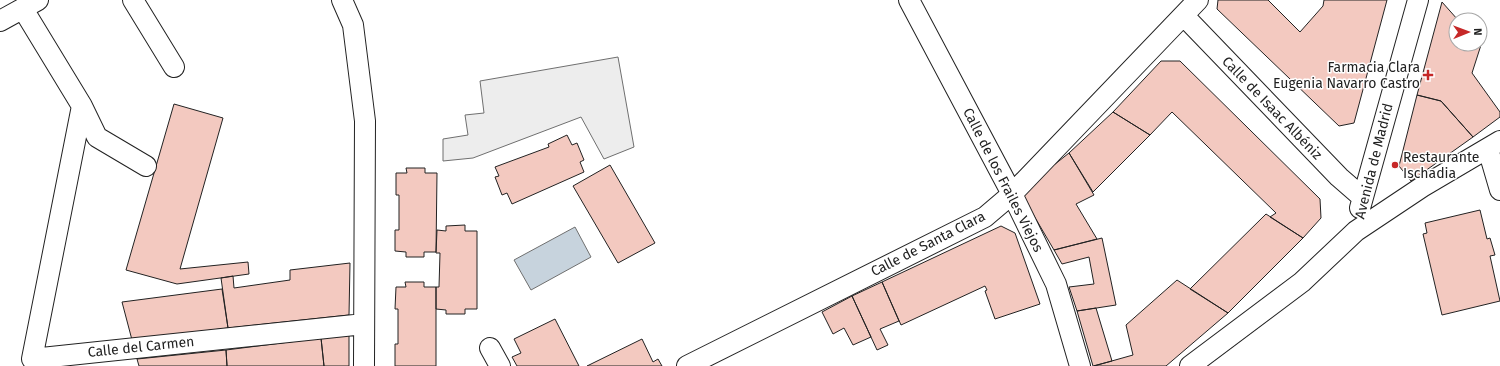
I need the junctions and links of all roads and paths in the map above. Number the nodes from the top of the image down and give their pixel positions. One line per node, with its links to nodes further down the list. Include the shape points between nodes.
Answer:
1 (133, 0): 9 (street)
2 (342, 0): 17 (street, via 353,25 365,121)
3 (909, 0): 14 (street, Calle de los Frailes Viejos)
4 (1198, 0): 7 (street, Calle de Santa Clara)
5 (1418, 0): 15 (street, Avenida de Madrid)
6 (30, 4): 8 (street); 10 (street)
7 (1184, 16): 14 (street, Calle de Santa Clara); 15 (street, Calle de Isaac Albéniz, via 1339,177)
8 (0, 21)
9 (174, 67)
10 (82, 106): 12 (street, via 97,136); 17 (street, Calle del Carmen, via 32,359)
11 (1494, 145): 13 (street); 16 (street, via 1422,187)
12 (146, 166)
13 (1500, 190)
14 (1012, 194): 21 (street, Calle de Santa Clara, via 985,217); 22 (street, Calle de los Frailes Viejos, via 1056,284)
15 (1362, 197): 16 (street, Avenida de Madrid)
16 (1356, 231): 23 (street, via 1302,282)
17 (364, 324): 19 (street)
18 (490, 348): 20 (street)
19 (364, 366)
20 (500, 366)
21 (687, 366)
22 (1080, 366)
23 (1190, 366)

